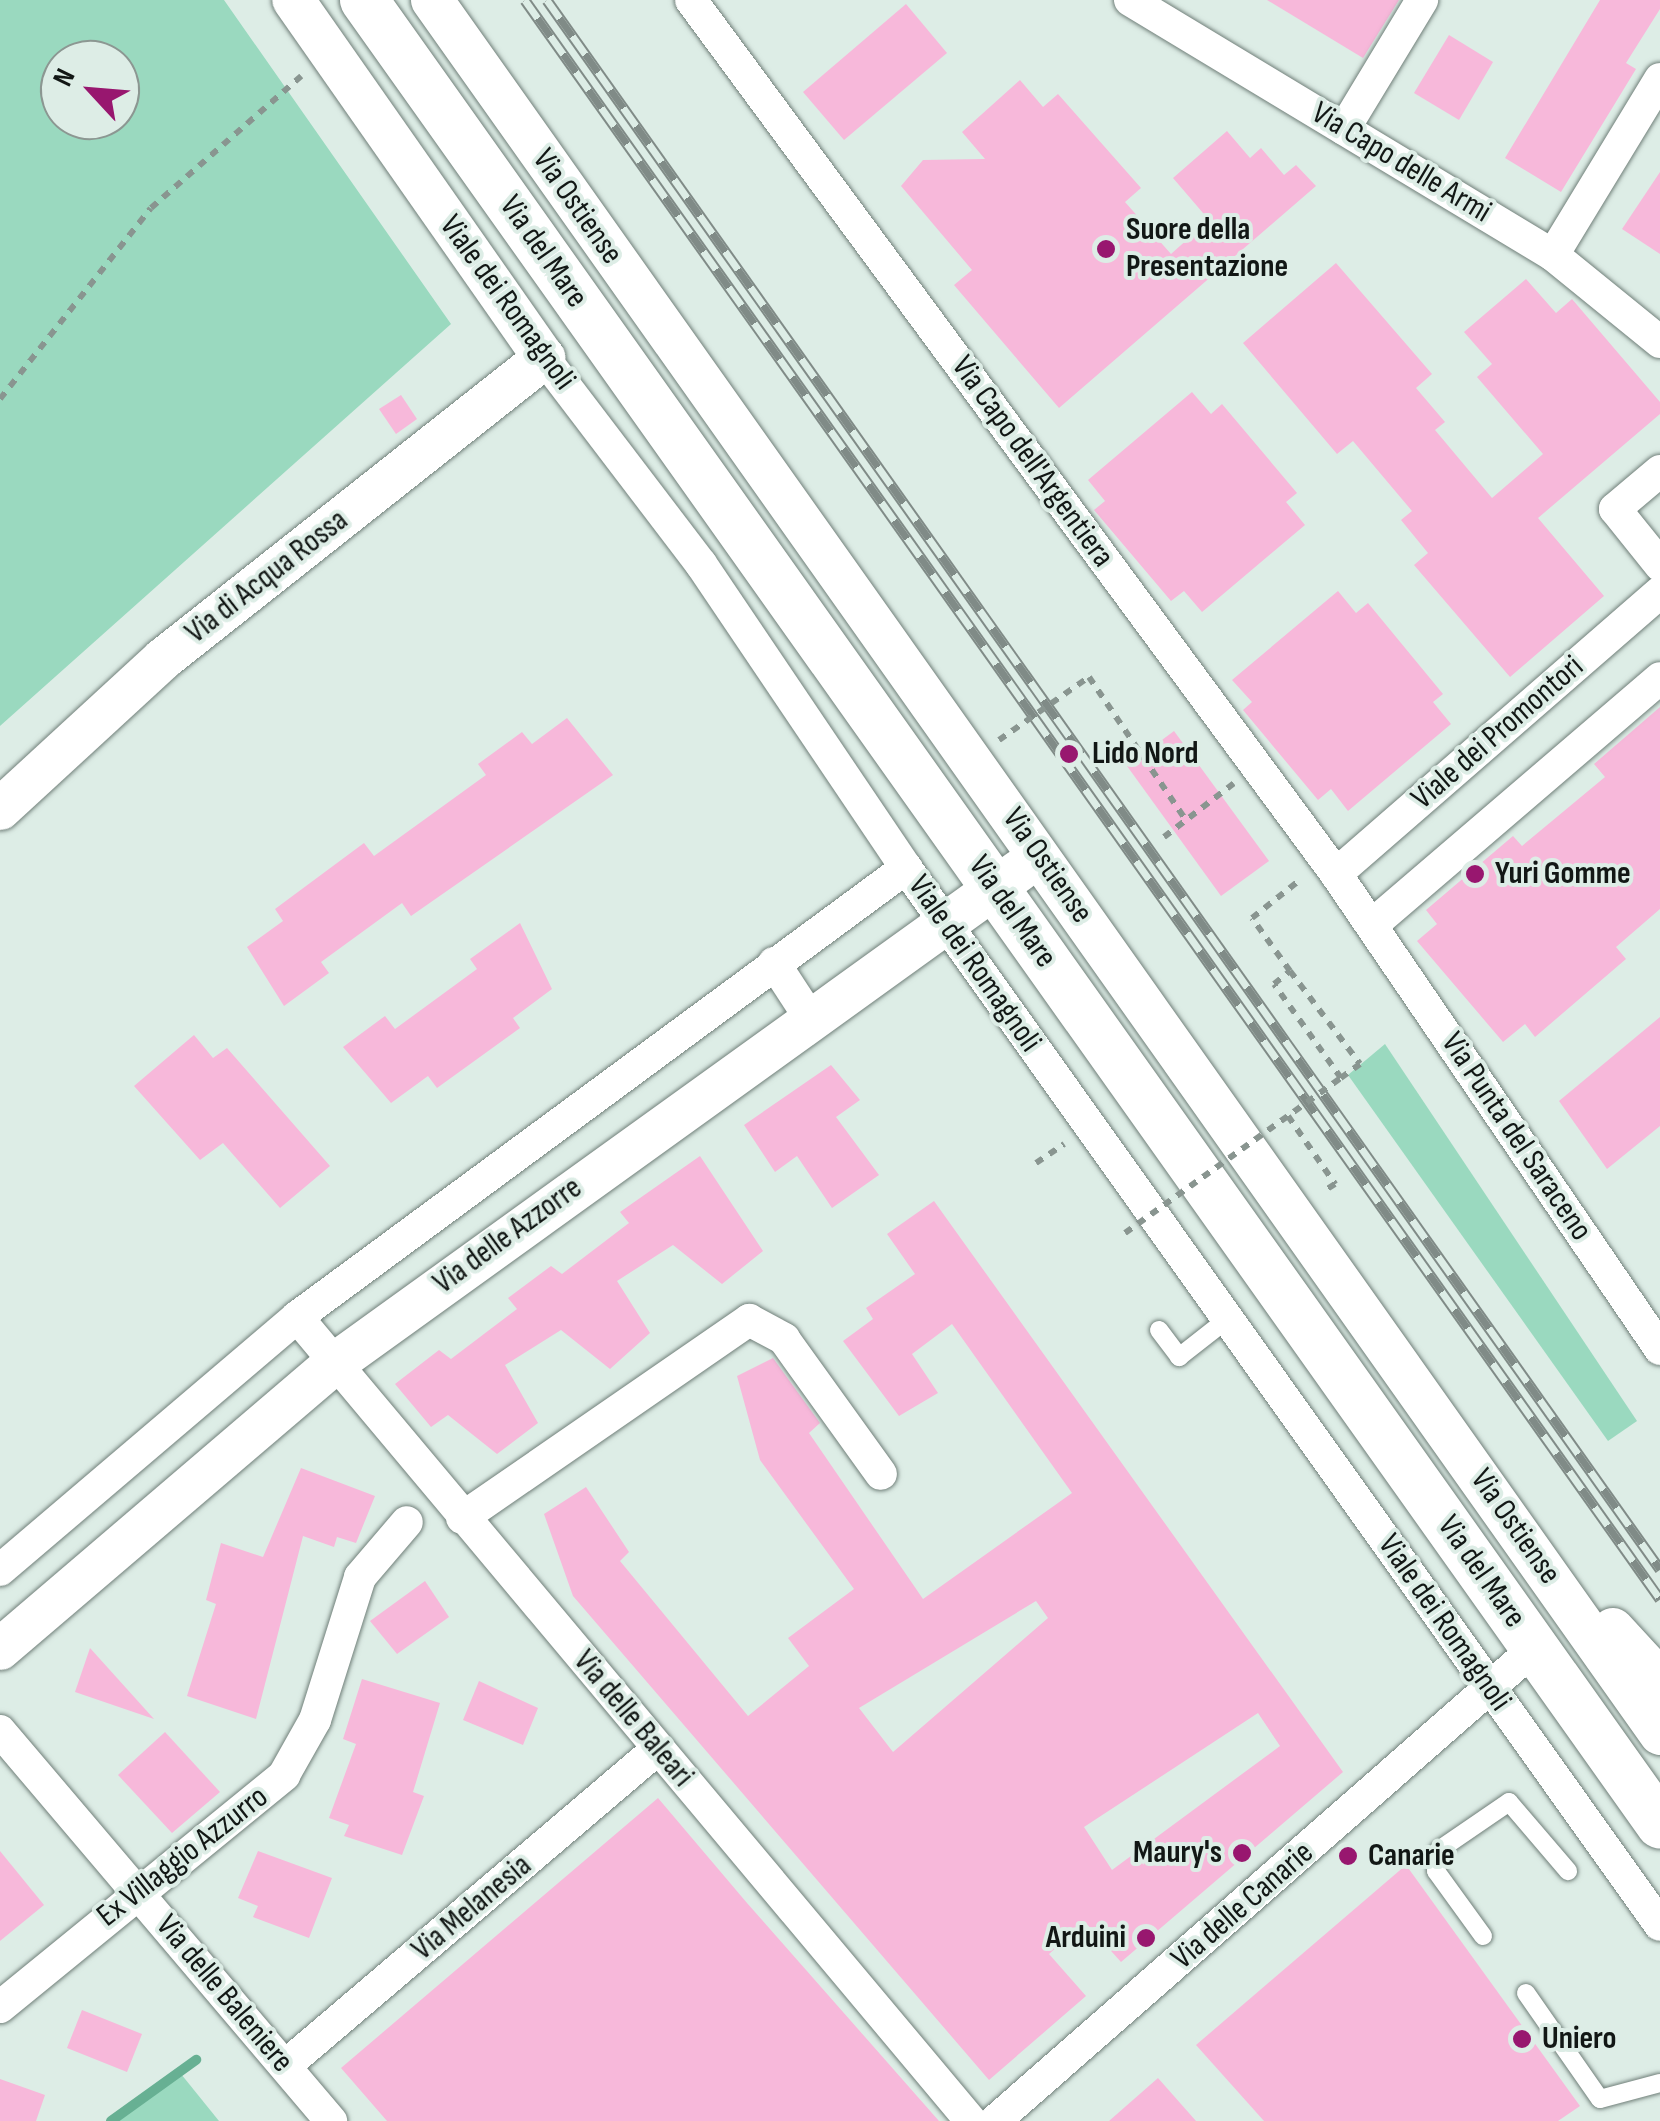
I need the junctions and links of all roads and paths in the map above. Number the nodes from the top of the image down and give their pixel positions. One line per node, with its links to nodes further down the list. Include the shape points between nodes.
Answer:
1 (293, 0): 7 (street, Viale dei Romagnoli)
2 (364, 0): 26 (main road, Via del Mare)
3 (432, 0): 23 (street, Via Ostiense)
4 (691, 0): 19 (street, Via Capo dell'Argentiera)
5 (1130, 0): 9 (street, Via Capo delle Armi)
6 (1422, 0): 9 (street)
7 (331, 54): 12 (street, Viale dei Romagnoli); 13 (path, via 151,208)
8 (1660, 79): 10 (street)
9 (1344, 129): 10 (street, Via Capo delle Armi)
10 (1554, 255): 11 (street, Via Capo delle Armi)
11 (1660, 342)
12 (544, 358): 20 (street, Via di Acqua Rossa, via 138,680); 25 (street, Viale dei Romagnoli, via 701,564)
13 (0, 399)
14 (1660, 472): 15 (street, via 1616,509)
15 (1660, 565)
16 (1660, 592): 24 (street, Viale dei Promontori)
17 (1660, 678): 28 (street, Viale dei Promontori)
18 (999, 740): 21 (path, bridge, via 1088,676)
19 (1256, 765): 21 (path); 24 (street, Via Capo dell'Argentiera)
20 (0, 810)
21 (1186, 820): 22 (path)
22 (1164, 837)
23 (1040, 856): 26 (street, Via delle Azzorre); 45 (street, Via Ostiense)
24 (1330, 867): 28 (street, Via Capo dell'Argentiera); 30 (path, via 1252,918)
25 (906, 868): 27 (street, Viale dei Romagnoli); 29 (street, Via delle Azzorre)
26 (995, 888): 27 (street, Via delle Azzorre); 46 (main road, Via del Mare)
27 (945, 922): 31 (street, Via delle Azzorre); 37 (street, Viale dei Romagnoli)
28 (1372, 924): 39 (street, Via Punta del Saraceno)
29 (774, 964): 31 (street); 36 (street, Via delle Azzorre)
30 (1290, 971): 32 (path, via 1274,984); 32 (path, via 1360,1064)
31 (810, 1018): 40 (street, Via delle Azzorre)
32 (1341, 1078): 33 (path, bridge)
33 (1288, 1116): 34 (path); 35 (path, bridge)
34 (1335, 1184)
35 (1125, 1233)
36 (296, 1317): 40 (street, Via delle Baleari); 44 (street, Via delle Azzorre)
37 (1230, 1317): 38 (lane, via 1179,1357); 49 (street, Viale dei Romagnoli)
38 (1159, 1330)
39 (1660, 1348)
40 (334, 1364): 42 (street, Via delle Baleari); 47 (street, Via delle Azzorre)
41 (881, 1474): 42 (street, via 784,1340 749,1320)
42 (462, 1518): 52 (street, Via delle Baleari)
43 (407, 1522): 55 (street, Ex Villaggio Azzurro, via 360,1576 314,1720 284,1775)
44 (0, 1570)
45 (1546, 1570): 48 (street); 51 (street, Via Ostiense)
46 (1535, 1648): 49 (street); 53 (main road, Via del Mare)
47 (0, 1649)
48 (1660, 1680)
49 (1490, 1690): 56 (street, Viale dei Romagnoli); 64 (street, Via delle Canarie)
50 (0, 1731): 55 (street, Via delle Baleniere)
51 (1660, 1734)
52 (658, 1749): 60 (street, Via Melanesia); 63 (street, Via delle Baleari)
53 (1660, 1824)
54 (1568, 1871): 57 (lane, via 1509,1802 1438,1850 1436,1871)
55 (136, 1890): 59 (street, Ex Villaggio Azzurro); 60 (street, Via delle Baleniere)
56 (1660, 1925)
57 (1483, 1936)
58 (1526, 1993): 61 (lane, via 1600,2099)
59 (0, 2007)
60 (285, 2066): 62 (street, Via delle Baleniere)
61 (1660, 2084)
62 (331, 2121)
63 (971, 2121)
64 (995, 2121)

